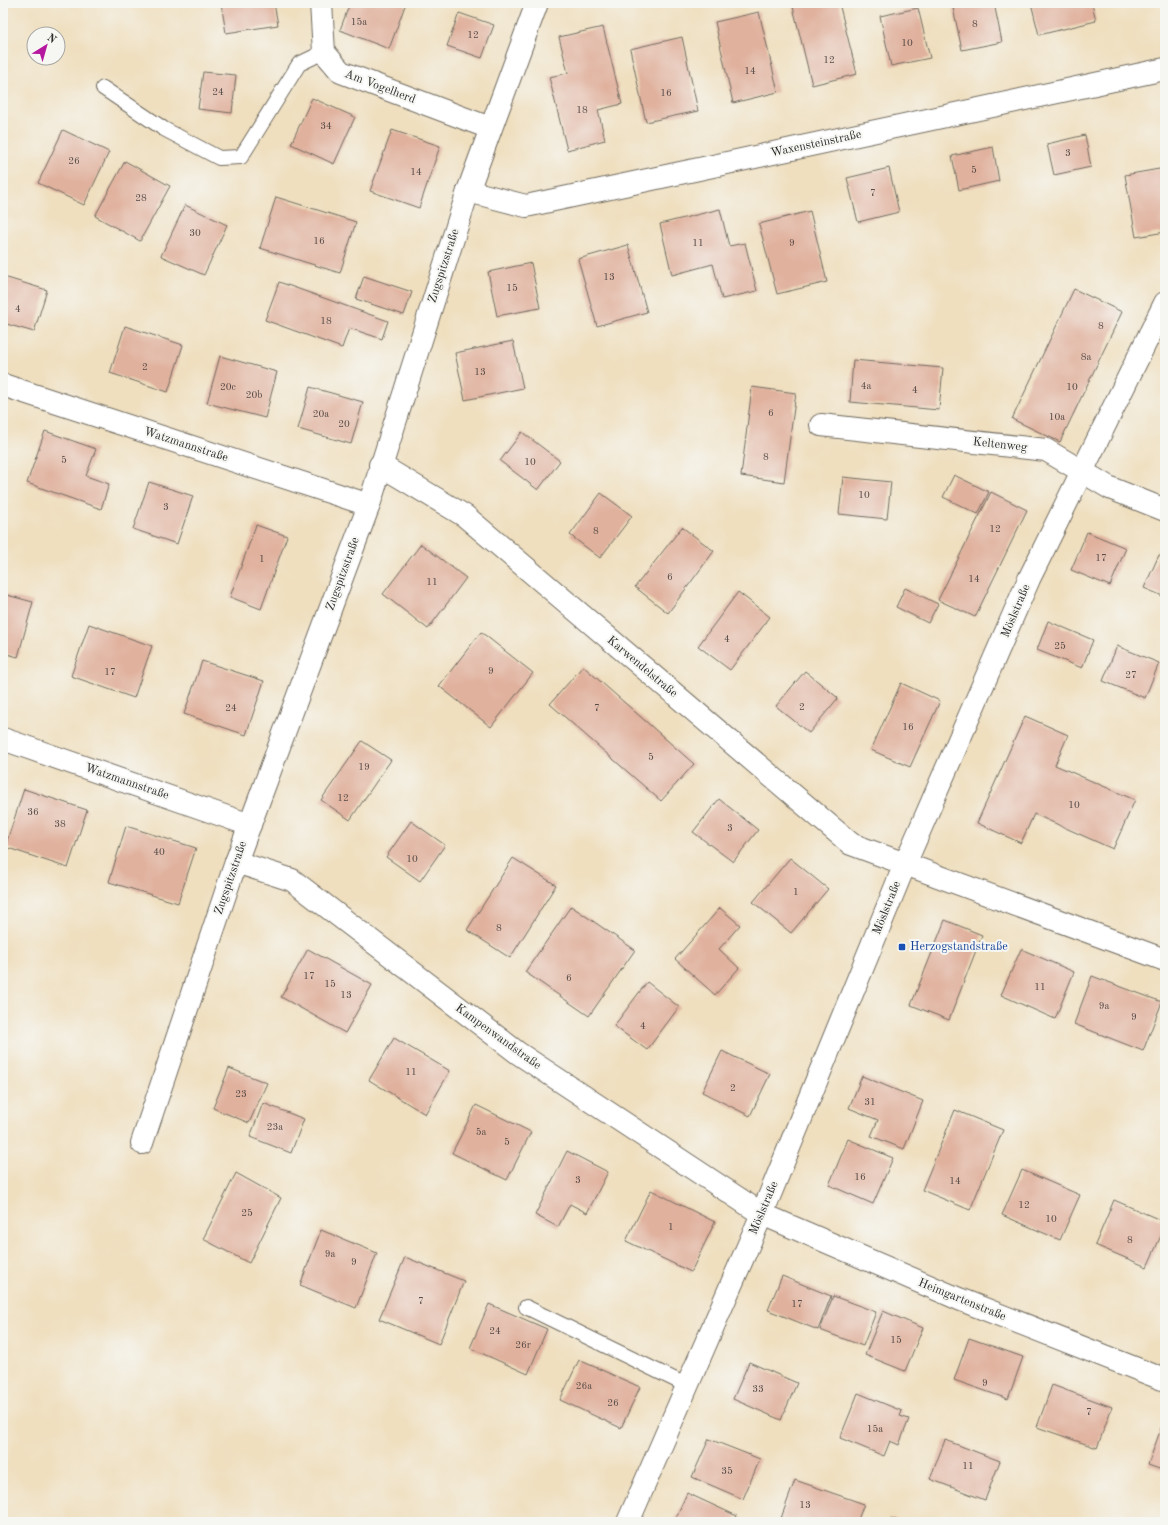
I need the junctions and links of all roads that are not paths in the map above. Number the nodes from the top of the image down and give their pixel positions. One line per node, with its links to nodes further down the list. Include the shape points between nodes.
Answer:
1 (321, 3): 3 (street)
2 (537, 3): 6 (street, Zugspitzstraße)
3 (324, 52): 5 (lane, via 299,64 241,156 219,158 164,130); 6 (street, Am Vogelherd, via 341,72)
4 (1165, 69): 7 (street, Waxensteinstraße, via 526,206)
5 (102, 88)
6 (490, 128): 7 (street, Zugspitzstraße)
7 (468, 191): 11 (street, Zugspitzstraße)
8 (1165, 303): 12 (street, Möslstraße)
9 (3, 385): 13 (street, Watzmannstraße)
10 (821, 425): 12 (street, Keltenweg, via 1046,450)
11 (380, 465): 13 (street, Zugspitzstraße); 18 (street, Karwendelstraße, via 465,516 851,844)
12 (1082, 472): 14 (street, Keltenweg, via 1110,488); 18 (street, Möslstraße, via 1029,579)
13 (368, 505): 16 (street, Zugspitzstraße)
14 (1165, 510)
15 (3, 739): 16 (street, Watzmannstraße)
16 (250, 825): 17 (street, Zugspitzstraße)
17 (236, 862): 20 (street, Zugspitzstraße); 21 (street, Kampenwandstraße, via 292,880 518,1053)
18 (905, 864): 19 (street); 21 (street, Möslstraße)
19 (1165, 960)
20 (142, 1143)
21 (762, 1214): 23 (street, Heimgartenstraße, via 959,1299); 24 (street, Möslstraße)
22 (526, 1307): 24 (lane)
23 (1165, 1380)
24 (688, 1386): 25 (street, Möslstraße)
25 (628, 1522)

